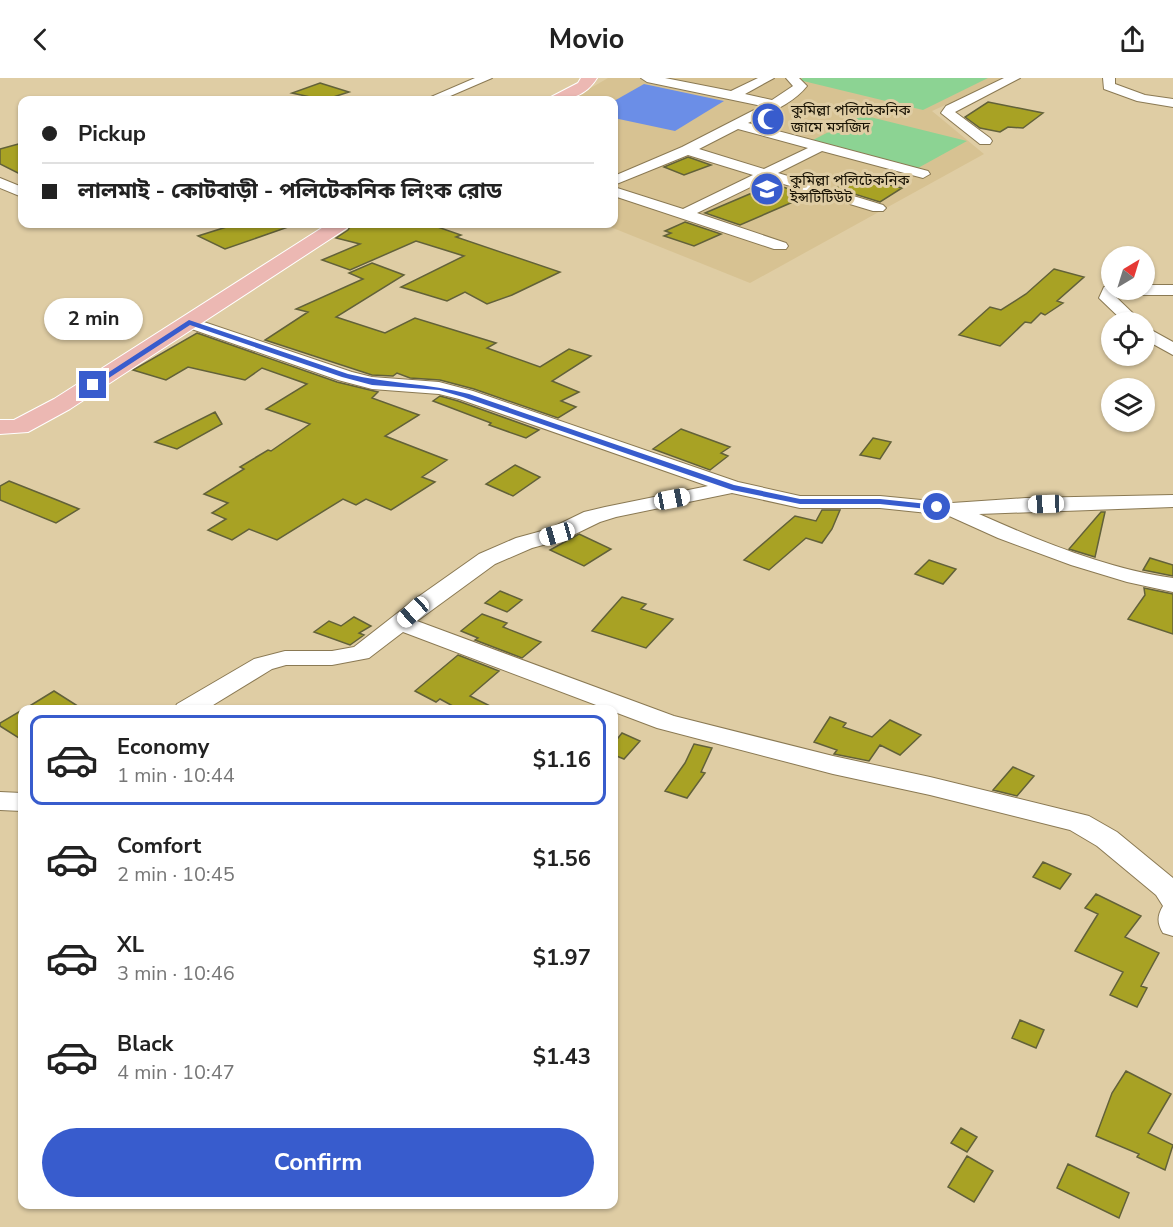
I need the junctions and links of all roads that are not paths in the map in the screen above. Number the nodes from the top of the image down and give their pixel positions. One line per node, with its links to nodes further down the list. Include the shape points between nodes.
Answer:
1 (486, 78): 9 (street)
2 (589, 78): 11 (main road, via 584,86)
3 (647, 78): 12 (street)
4 (768, 78): 12 (street)
5 (792, 78): 14 (street, via 801,86)
6 (1014, 78): 16 (street, via 948,112)
7 (1109, 78): 13 (street, via 1109,86 1124,93)
8 (452, 80): 9 (street)
9 (472, 84): 10 (street)
10 (441, 96)
11 (565, 96)
12 (732, 96): 14 (street)
13 (1173, 103)
14 (773, 104): 15 (street)
15 (736, 124): 17 (street); 18 (street)
16 (985, 141)
17 (820, 147): 19 (street); 25 (street)
18 (687, 150): 20 (street); 24 (street)
19 (923, 174)
20 (618, 179)
21 (0, 182): 22 (street)
22 (18, 191)
23 (618, 192): 25 (street)
24 (878, 208)
25 (684, 214): 27 (street)
26 (334, 228): 32 (main road)
27 (780, 246)
28 (1155, 290): 29 (street)
29 (1173, 290)
30 (1109, 300): 31 (street)
31 (1123, 312)
32 (189, 322): 35 (main road, via 29,423 19,428); 36 (street, via 345,376 466,395)
33 (1155, 338): 34 (street)
34 (1173, 350)
35 (0, 427)
36 (732, 488): 38 (street, via 800,502 880,502); 40 (street, via 612,511 524,543 487,559)
37 (1173, 501): 38 (street)
38 (952, 509): 39 (street, via 1064,556 1149,582)
39 (1173, 585)
40 (401, 623): 41 (street, via 361,653 348,657 285,658 263,664); 44 (street, via 666,722 1079,823 1107,839 1166,888)
41 (194, 705)
42 (0, 801): 43 (street)
43 (18, 802)
44 (1173, 899)
45 (1173, 914): 46 (street)
46 (1173, 925)

